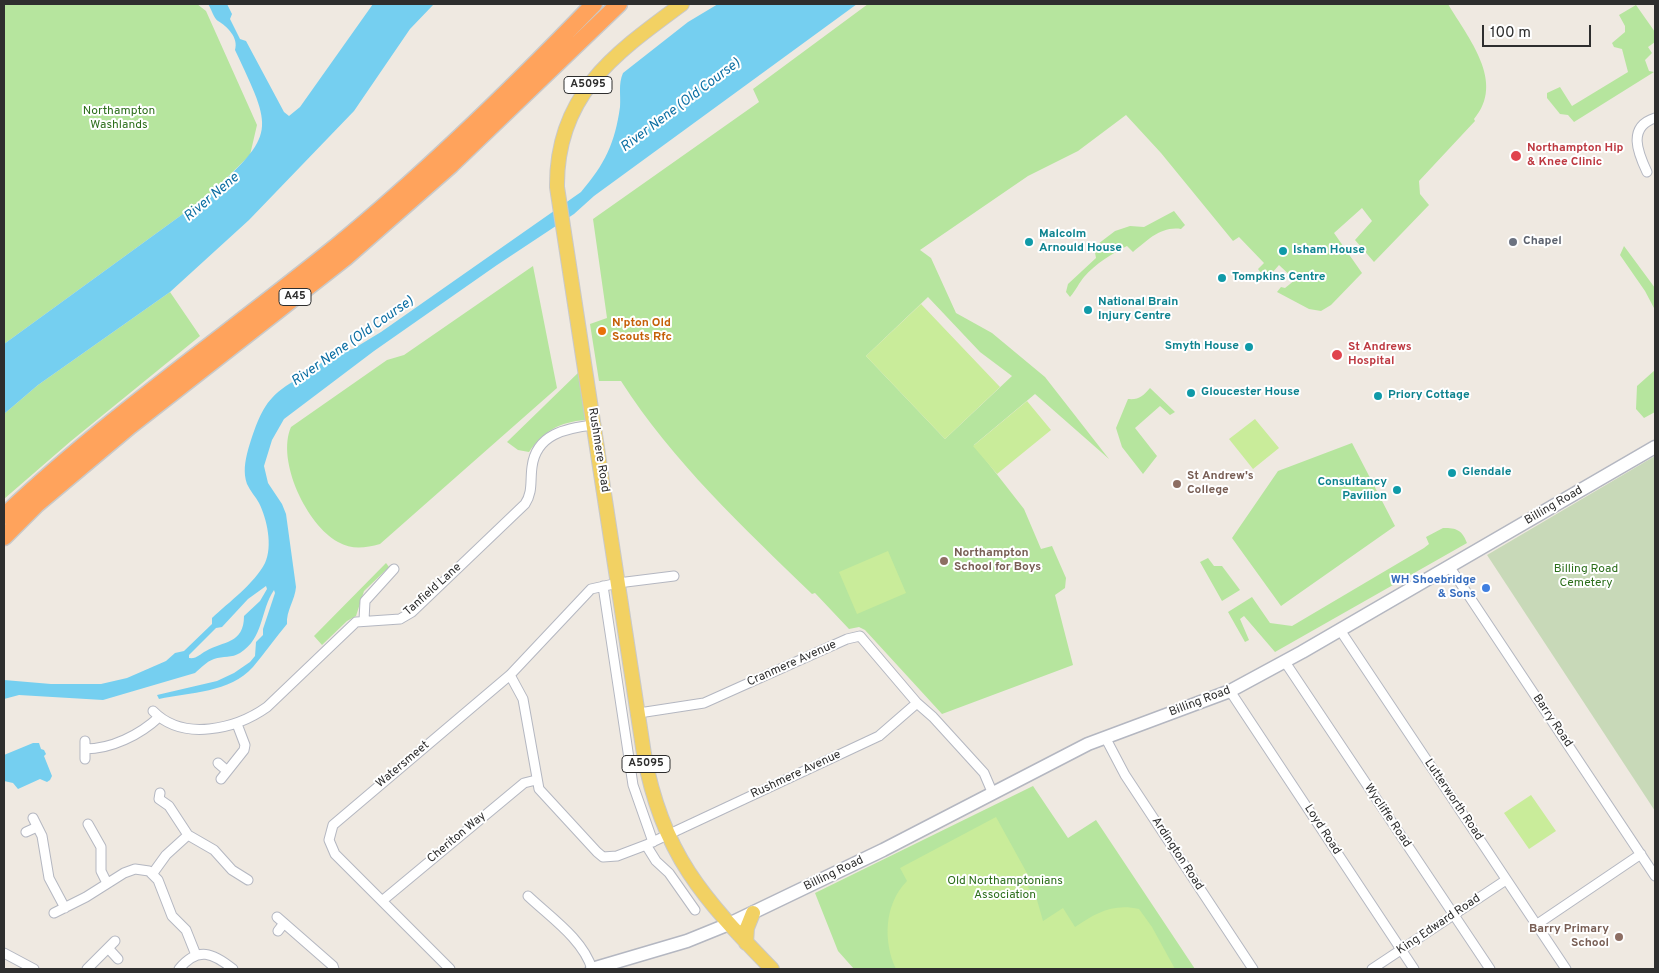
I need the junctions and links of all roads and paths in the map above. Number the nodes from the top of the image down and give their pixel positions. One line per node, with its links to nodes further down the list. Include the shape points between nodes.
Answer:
1 (590, 4): 6 (highway)
2 (594, 4): 6 (highway, A45)
3 (614, 4): 7 (highway, A45)
4 (619, 4): 7 (highway)
5 (682, 4): 10 (main road, Rushmere Road / A5095, via 612,59 594,78 576,102 560,149 556,176 558,203)
6 (580, 19): 12 (highway, A45, via 476,124 389,202 123,414)
7 (576, 43): 13 (highway, A45, via 451,166 352,252 130,426 36,505)
8 (1655, 118): 9 (street, via 1641,127 1636,138 1637,150)
9 (1647, 172)
10 (594, 425): 17 (main road, Rushmere Road / A5095); 19 (street, Tanfield Lane, via 560,430 540,445 534,457 530,496 525,504 412,612 400,619)
11 (1655, 447): 14 (street, Billing Road)
12 (4, 516)
13 (4, 537)
14 (1449, 566): 20 (street, Billing Road); 44 (street, Barry Road)
15 (394, 569): 19 (street, via 387,581 365,601)
16 (674, 576): 17 (street, Watersmeet)
17 (618, 583): 18 (street, Watersmeet); 25 (main road, Rushmere Road / A5095)
18 (603, 586): 22 (street, Watersmeet, via 587,593); 43 (street, via 634,785)
19 (364, 620): 26 (street, Tanfield Lane, via 348,627 267,708)
20 (1340, 630): 21 (street, Billing Road); 48 (street, Lutterworth Road)
21 (1285, 662): 23 (street, Billing Road); 56 (street, Wycliffe Road)
22 (510, 675): 32 (street, via 522,699); 51 (street, Watersmeet, via 333,825 330,848)
23 (1230, 691): 27 (street, Billing Road); 63 (street, Loyd Road)
24 (917, 704): 25 (street, Cranmere Avenue, via 864,640 854,636 704,703); 34 (street, Cranmere Avenue, via 984,773); 42 (street, Rushmere Avenue, via 879,736)
25 (638, 713): 42 (main road, Rushmere Road / A5095, via 648,779)
26 (237, 724): 28 (street, Tanfield Lane, via 203,729 185,727 156,714 142,731 100,749 85,745); 30 (street, via 244,750)
27 (1105, 737): 34 (street, Billing Road); 75 (street, Ardington Road, via 1125,775)
28 (85, 759)
29 (218, 763): 30 (street)
30 (226, 770): 31 (street)
31 (220, 779)
32 (536, 780): 43 (street, Rushmere Avenue, via 543,793 604,857 617,856); 51 (street, Cheriton Way, via 524,782)
33 (160, 793): 41 (street, via 159,799)
34 (993, 794): 55 (street, Billing Road)
35 (33, 818): 37 (street)
36 (88, 824): 40 (street)
37 (37, 828): 39 (street); 52 (street, via 42,836 49,878)
38 (102, 828): 40 (street)
39 (26, 832)
40 (93, 833): 49 (street, via 101,847 101,871)
41 (188, 834): 45 (street); 47 (street, via 214,850 232,870)
42 (667, 835): 43 (street, Rushmere Avenue); 57 (main road, Rushmere Road / A5095, via 693,882)
43 (650, 843): 53 (street, via 656,861)
44 (1641, 854): 46 (street, Barry Road); 58 (street)
45 (153, 873): 49 (street, via 135,869); 65 (street, via 172,916 186,930)
46 (1655, 876)
47 (248, 880)
48 (1506, 880): 56 (street, King Edward Road); 58 (street, Lutterworth Road)
49 (107, 883): 52 (street)
50 (528, 896): 73 (street, via 580,946)
51 (382, 901): 72 (street, Watersmeet)
52 (65, 908): 54 (street)
53 (695, 910)
54 (54, 913)
55 (753, 913): 57 (street, Billing Road); 61 (main road, via 746,928)
56 (1453, 915): 63 (street, King Edward Road); 78 (street, Wycliffe Road)
57 (729, 924): 61 (main road, A5095); 73 (street, Billing Road, via 687,941)
58 (1536, 925): 79 (street, Lutterworth Road)
59 (278, 931): 71 (street, via 281,920)
60 (115, 941): 62 (street)
61 (746, 943): 74 (main road, A5095)
62 (108, 948): 66 (street); 68 (street)
63 (1401, 950): 76 (street, King Edward Road); 77 (street, Loyd Road)
64 (4, 953): 67 (street)
65 (196, 955): 69 (street); 70 (street, via 215,955)
66 (118, 959)
67 (34, 969)
68 (87, 969)
69 (179, 969)
70 (233, 969)
71 (334, 969)
72 (450, 969)
73 (592, 969)
74 (772, 969)
75 (1253, 969)
76 (1372, 969)
77 (1414, 969)
78 (1490, 969)
79 (1566, 969)

